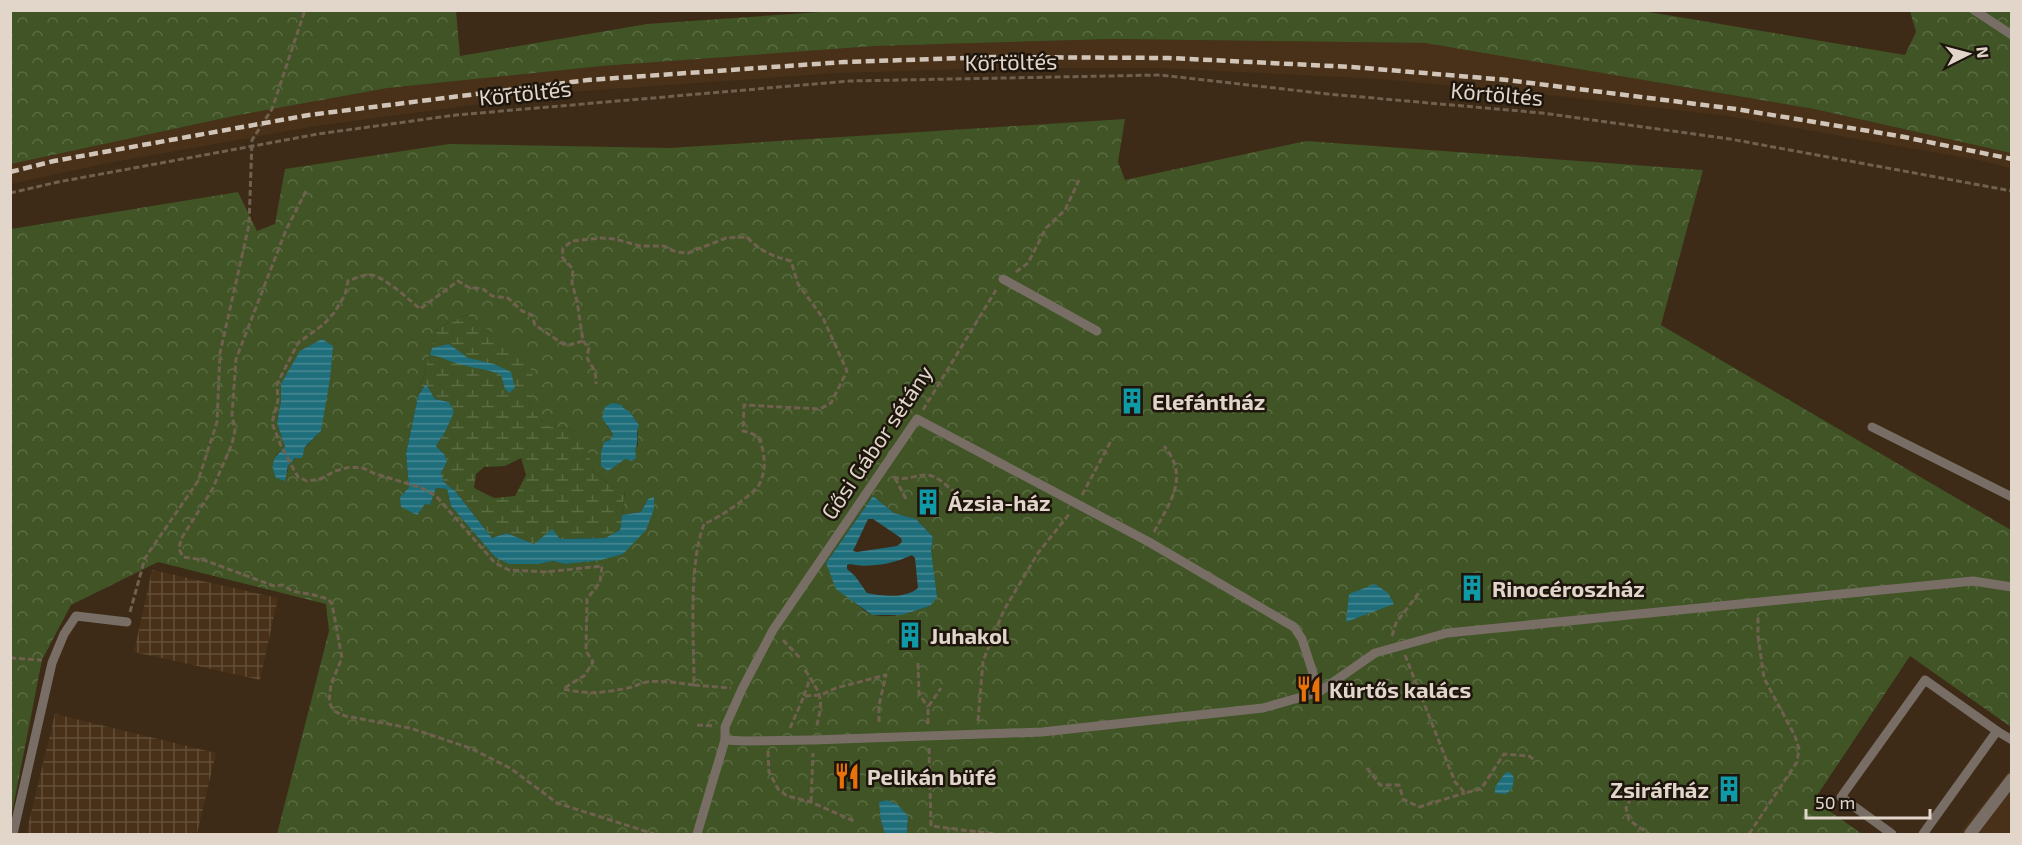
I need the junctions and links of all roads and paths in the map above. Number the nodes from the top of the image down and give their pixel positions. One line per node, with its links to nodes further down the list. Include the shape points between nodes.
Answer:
1 (305, 10): 26 (path, via 272,109 252,140 249,225 220,353 217,422 198,481 145,558)
2 (1974, 10): 3 (lane)
3 (2012, 35)
4 (1078, 180): 8 (path, Gősi Gábor sétány, via 1065,210 1046,228 1028,263)
5 (306, 191): 60 (path, via 286,230 236,358 232,444 212,490 181,540 179,549 183,557 328,599 342,658 331,684 329,702 334,711 410,728 470,748 510,768 557,803)
6 (2012, 191): 7 (path, Körtöltés, via 1730,139 1542,113 1150,75 849,81 467,114 318,134)
7 (10, 193)
8 (1003, 279): 9 (lane); 12 (path, Gősi Gábor sétány)
9 (1097, 331)
10 (583, 341): 11 (path, via 589,348 586,357 595,371); 36 (path, via 573,269 562,257 563,248 572,241 615,238 688,253 726,238 747,237 769,255 790,261 798,284 823,318 847,371 831,403 820,409 744,405 743,431 755,433 761,439 765,466 759,485 719,518 704,524 700,534 694,582); 36 (path, via 562,344 535,325 532,315 508,298 492,296 458,281 420,309 374,275 363,275 348,281 334,313 298,343 277,384 278,400 272,423 298,477 307,481 350,467 363,468 436,496 495,563 509,570 546,572 602,566 600,582 587,600 586,651 593,662 585,675 563,689 588,694 657,681)
11 (596, 384)
12 (917, 419): 16 (lane, Gősi Gábor sétány); 21 (lane)
13 (1872, 427): 18 (lane)
14 (1112, 439): 21 (path)
15 (1164, 446): 22 (path, via 1174,461 1178,478 1174,495)
16 (881, 470): 17 (path); 27 (lane, Gősi Gábor sétány)
17 (895, 478): 19 (path); 20 (path, via 934,477 957,494)
18 (2012, 497)
19 (906, 498)
20 (954, 499)
21 (1076, 505): 22 (lane); 44 (path, via 1038,552 1004,610 983,661)
22 (1149, 542): 39 (lane, via 1294,627 1302,639)
23 (2012, 586): 25 (lane, via 1973,581)
24 (1421, 590): 29 (path, via 1396,623)
25 (1757, 602): 28 (lane, via 1447,633); 64 (path, via 1764,678 1799,749 1797,762)
26 (127, 622): 59 (lane, via 76,616 64,634 52,663)
27 (772, 630): 31 (path); 38 (lane, Gősi Gábor sétány)
28 (1401, 645): 29 (lane); 55 (path, via 1455,782)
29 (1388, 649): 39 (lane, via 1375,653)
30 (10, 658): 32 (path)
31 (801, 659)
32 (42, 660)
33 (918, 663): 42 (path, via 919,694)
34 (805, 670): 35 (path)
35 (810, 678): 40 (path); 41 (path)
36 (694, 685): 38 (path)
37 (941, 688): 42 (path)
38 (742, 689): 47 (lane, Gősi Gábor sétány, via 725,727)
39 (1319, 692): 44 (lane, via 1263,708 1042,732)
40 (821, 695): 41 (path); 46 (path, via 886,675 879,705); 50 (path)
41 (804, 696): 49 (path)
42 (928, 707): 45 (path)
43 (1997, 731): 51 (lane); 65 (lane, via 1925,680 1841,797); 66 (lane)
44 (977, 735): 45 (lane)
45 (928, 737): 46 (lane); 62 (path, via 931,826)
46 (880, 738): 50 (lane)
47 (725, 740): 48 (lane); 61 (lane, Gősi Gábor sétány)
48 (767, 740): 49 (lane); 57 (path, via 769,772 778,789 787,796)
49 (785, 740): 50 (lane)
50 (813, 740): 57 (path)
51 (2012, 740)
52 (1536, 761): 55 (path, via 1529,756 1504,754 1480,789)
53 (1367, 768): 55 (path, via 1380,785 1399,785 1403,800 1419,807)
54 (2012, 778): 67 (street)
55 (1465, 793)
56 (1631, 798): 63 (path, via 1626,808 1629,820)
57 (811, 802): 58 (path)
58 (856, 822)
59 (13, 834)
60 (654, 834)
61 (697, 834)
62 (996, 834)
63 (1649, 834)
64 (1749, 834)
65 (1892, 834)
66 (1923, 834)
67 (1970, 834)

